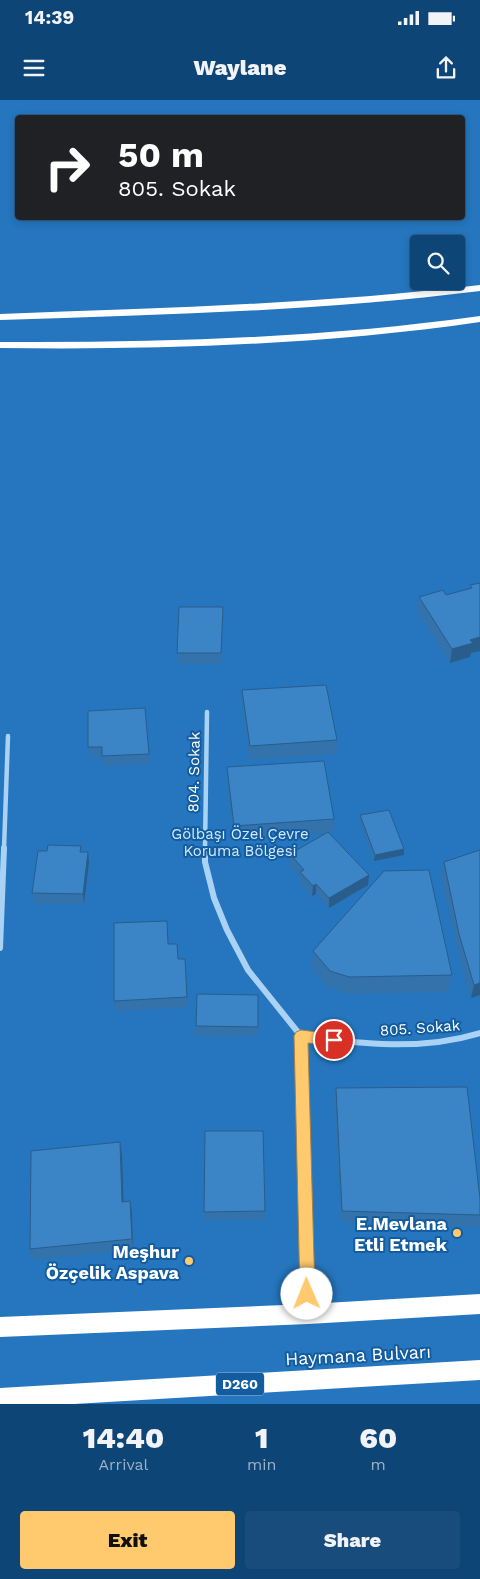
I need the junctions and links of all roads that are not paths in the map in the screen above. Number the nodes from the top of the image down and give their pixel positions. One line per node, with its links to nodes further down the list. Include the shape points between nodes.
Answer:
1 (480, 288): 2 (highway, via 399,298 253,308)
2 (0, 317)
3 (480, 319): 4 (highway, via 409,329 255,339)
4 (0, 346)
5 (208, 712): 9 (street, 804. Sokak, via 205,862 214,898 248,970)
6 (8, 736): 7 (street)
7 (0, 948)
8 (480, 1033): 9 (street, 805. Sokak, via 420,1044 366,1044)
9 (301, 1036): 11 (street)
10 (480, 1304): 11 (highway)
11 (308, 1314): 12 (highway)
12 (0, 1327)
13 (480, 1370): 14 (highway, Haymana Bulvarı / D260)
14 (0, 1398)

